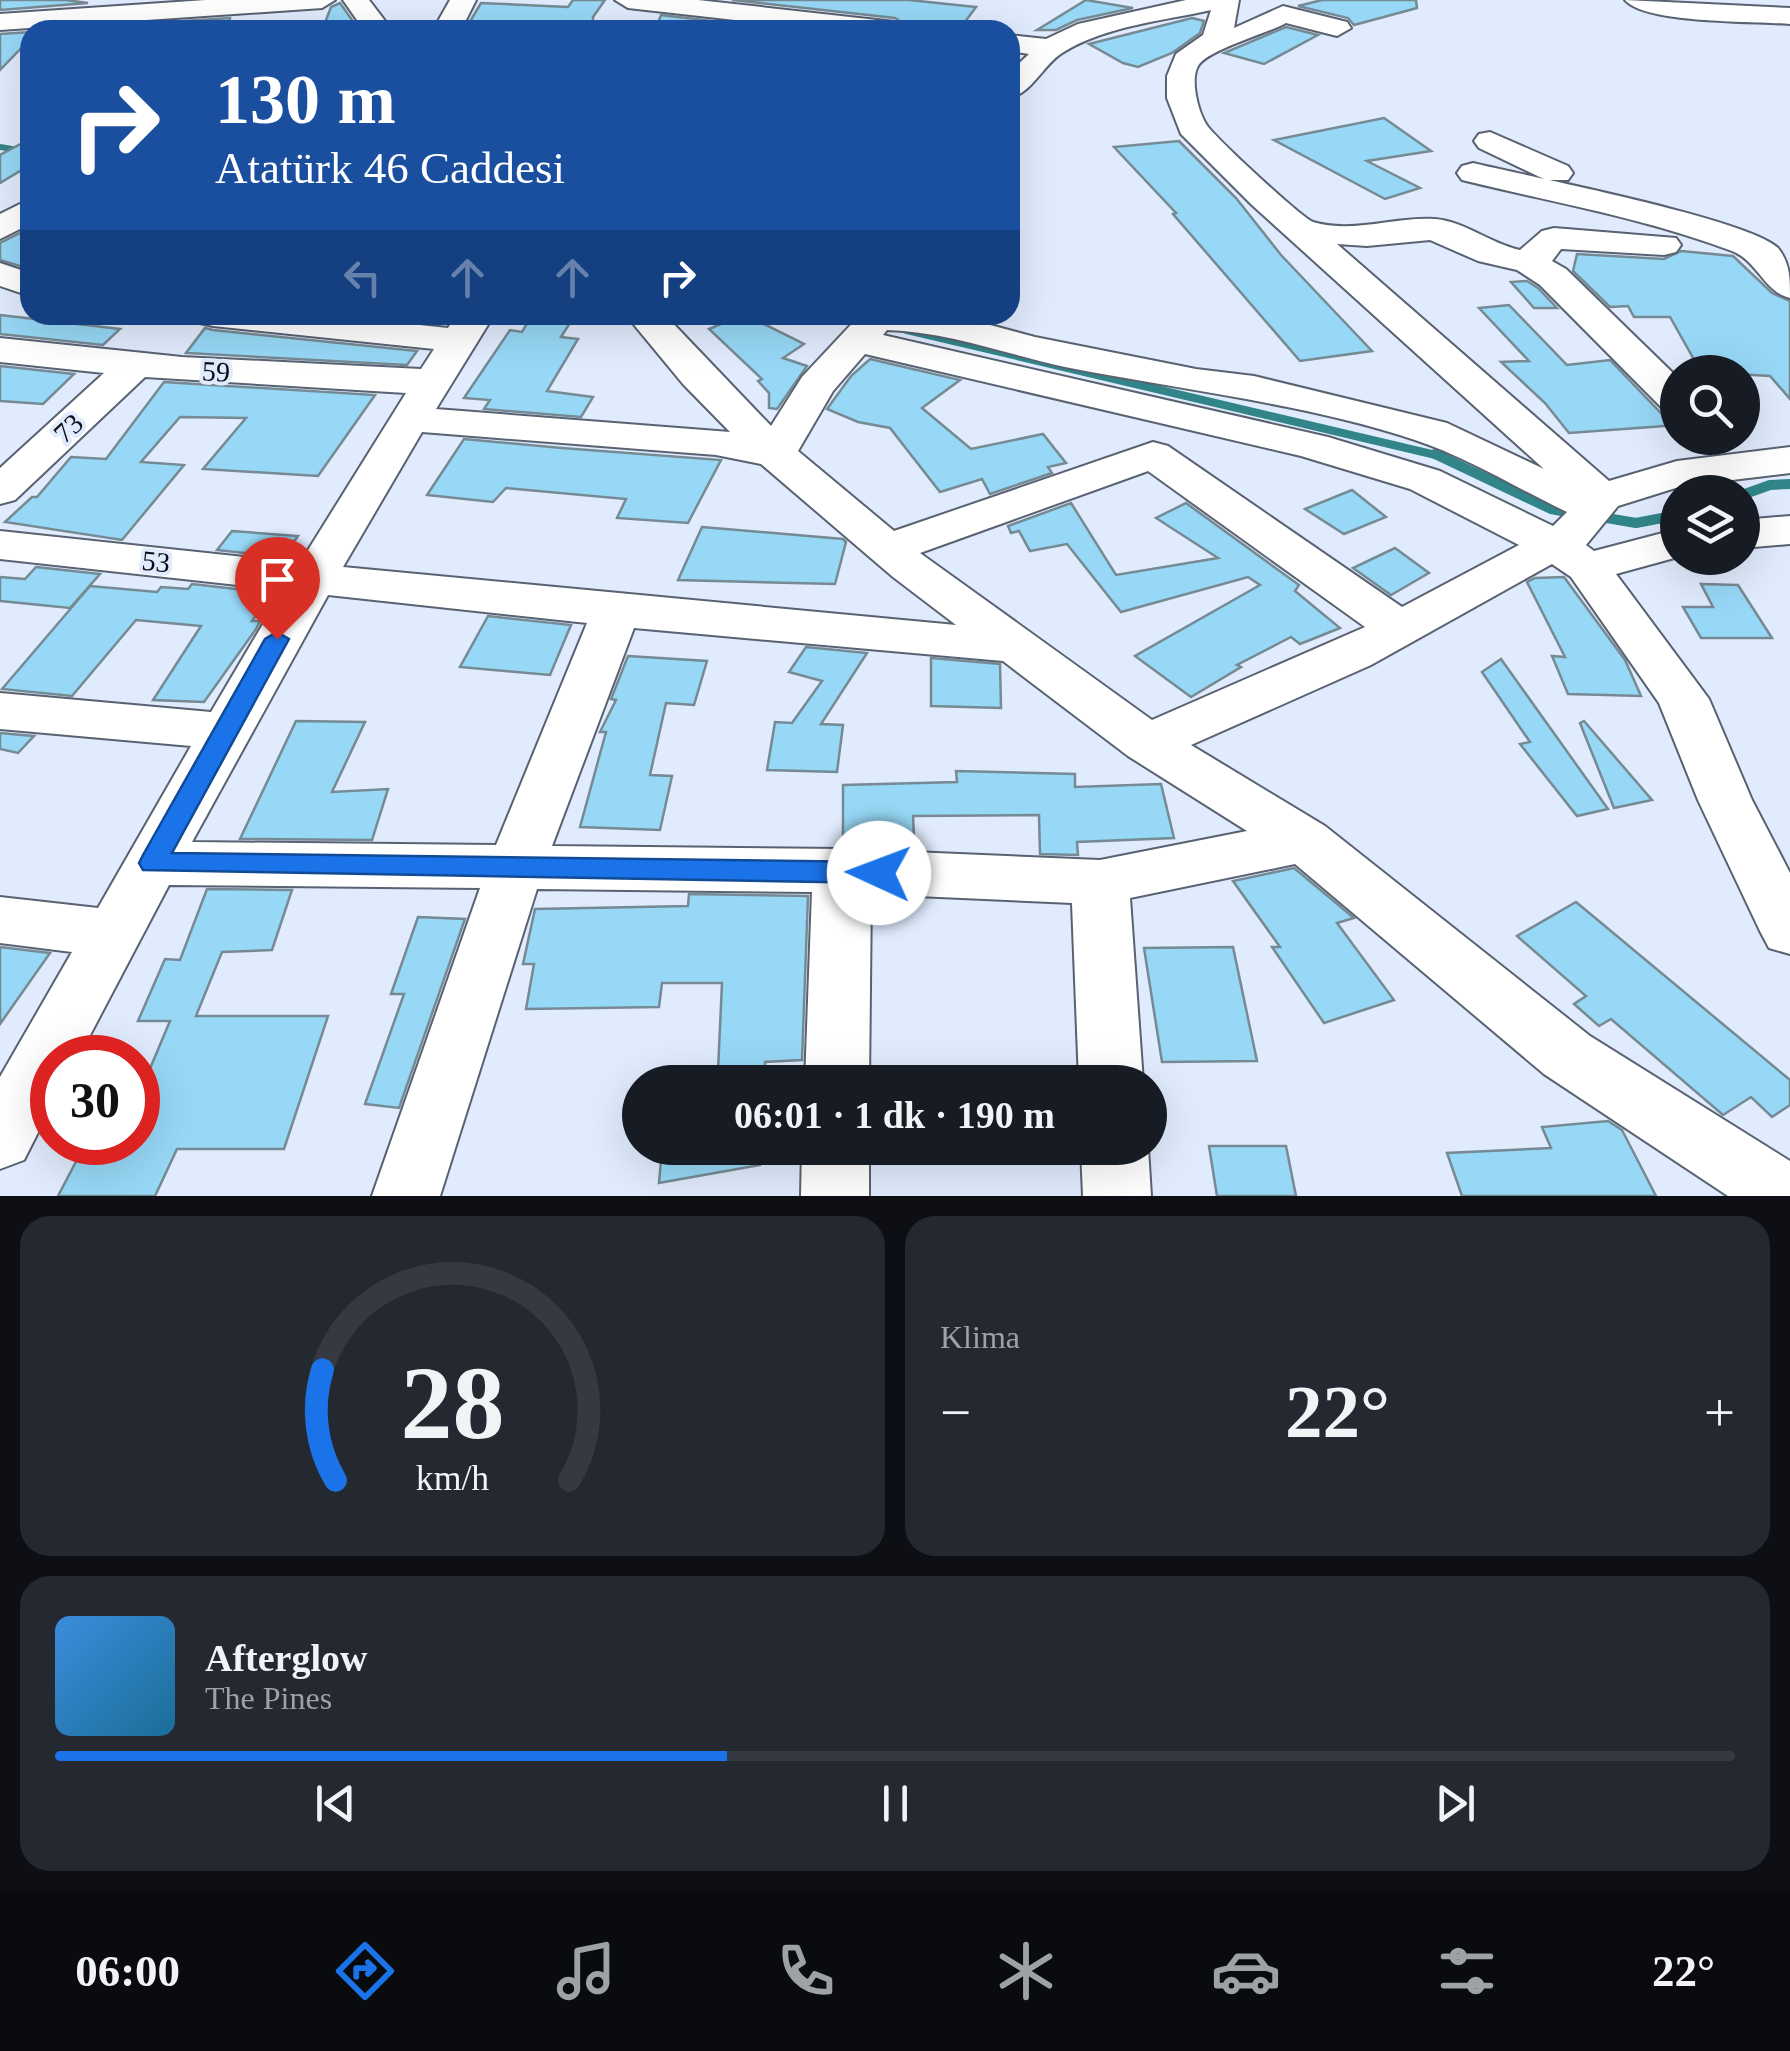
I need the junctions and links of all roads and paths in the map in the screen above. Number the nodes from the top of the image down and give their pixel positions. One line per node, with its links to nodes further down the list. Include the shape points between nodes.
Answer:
1 (322, 0): 6 (street)
2 (627, 0): 8 (street)
3 (1224, 0): 11 (street, via 1222,25); 12 (street, via 1104,25)
4 (1638, 0): 5 (street)
5 (1790, 16)
6 (219, 19): 7 (street)
7 (146, 20)
8 (806, 20)
9 (1338, 28): 11 (street, via 1283,14)
10 (1020, 44): 12 (street)
11 (1208, 44): 16 (street, via 1186,60 1181,76 1192,128)
12 (1050, 48): 13 (street)
13 (1020, 78)
14 (1490, 141): 15 (street)
15 (1642, 214): 17 (street, via 1473,174 1518,210); 18 (street)
16 (1302, 231): 17 (street, via 1367,236 1435,229 1490,254); 35 (street)
17 (1540, 253): 18 (street, via 1568,236); 27 (street, via 1553,276)
18 (1777, 255): 19 (street)
19 (1790, 287)
20 (260, 325): 25 (street)
21 (654, 325): 29 (street)
22 (871, 325): 28 (street); 29 (street, via 816,385)
23 (947, 325): 35 (street, via 1432,432)
24 (0, 350): 26 (street, 59)
25 (444, 364): 26 (street, 59); 29 (street); 41 (street)
26 (136, 365): 34 (street, 73)
27 (1660, 382)
28 (1136, 408): 30 (street); 35 (street, via 1313,446)
29 (775, 454): 40 (street)
30 (1153, 455): 40 (street); 43 (street)
31 (1720, 455): 35 (street)
32 (1760, 455): 33 (street)
33 (1790, 460)
34 (0, 491)
35 (1583, 528): 38 (street); 43 (street); 54 (street, via 1683,698)
36 (1790, 530): 37 (street)
37 (1760, 532)
38 (1660, 540)
39 (0, 545): 41 (street, 53)
40 (887, 548): 44 (street)
41 (313, 578): 42 (street, 53); 46 (street)
42 (616, 611): 44 (street, 53); 50 (street)
43 (1398, 628): 47 (street)
44 (1016, 646): 47 (street)
45 (0, 711): 46 (street)
46 (224, 732): 49 (street)
47 (1148, 744): 48 (street)
48 (1305, 842): 52 (street); 64 (street, via 1568,1055)
49 (153, 863): 50 (street); 55 (street)
50 (516, 869): 51 (street); 61 (street)
51 (842, 871): 52 (street); 56 (street)
52 (1100, 882): 57 (street)
53 (0, 920): 55 (street)
54 (1790, 932)
55 (114, 933): 58 (street)
56 (838, 1065)
57 (1110, 1065)
58 (0, 1138)
59 (836, 1165): 62 (street)
60 (1115, 1165): 63 (street)
61 (406, 1196)
62 (835, 1196)
63 (1117, 1196)
64 (1786, 1196)

